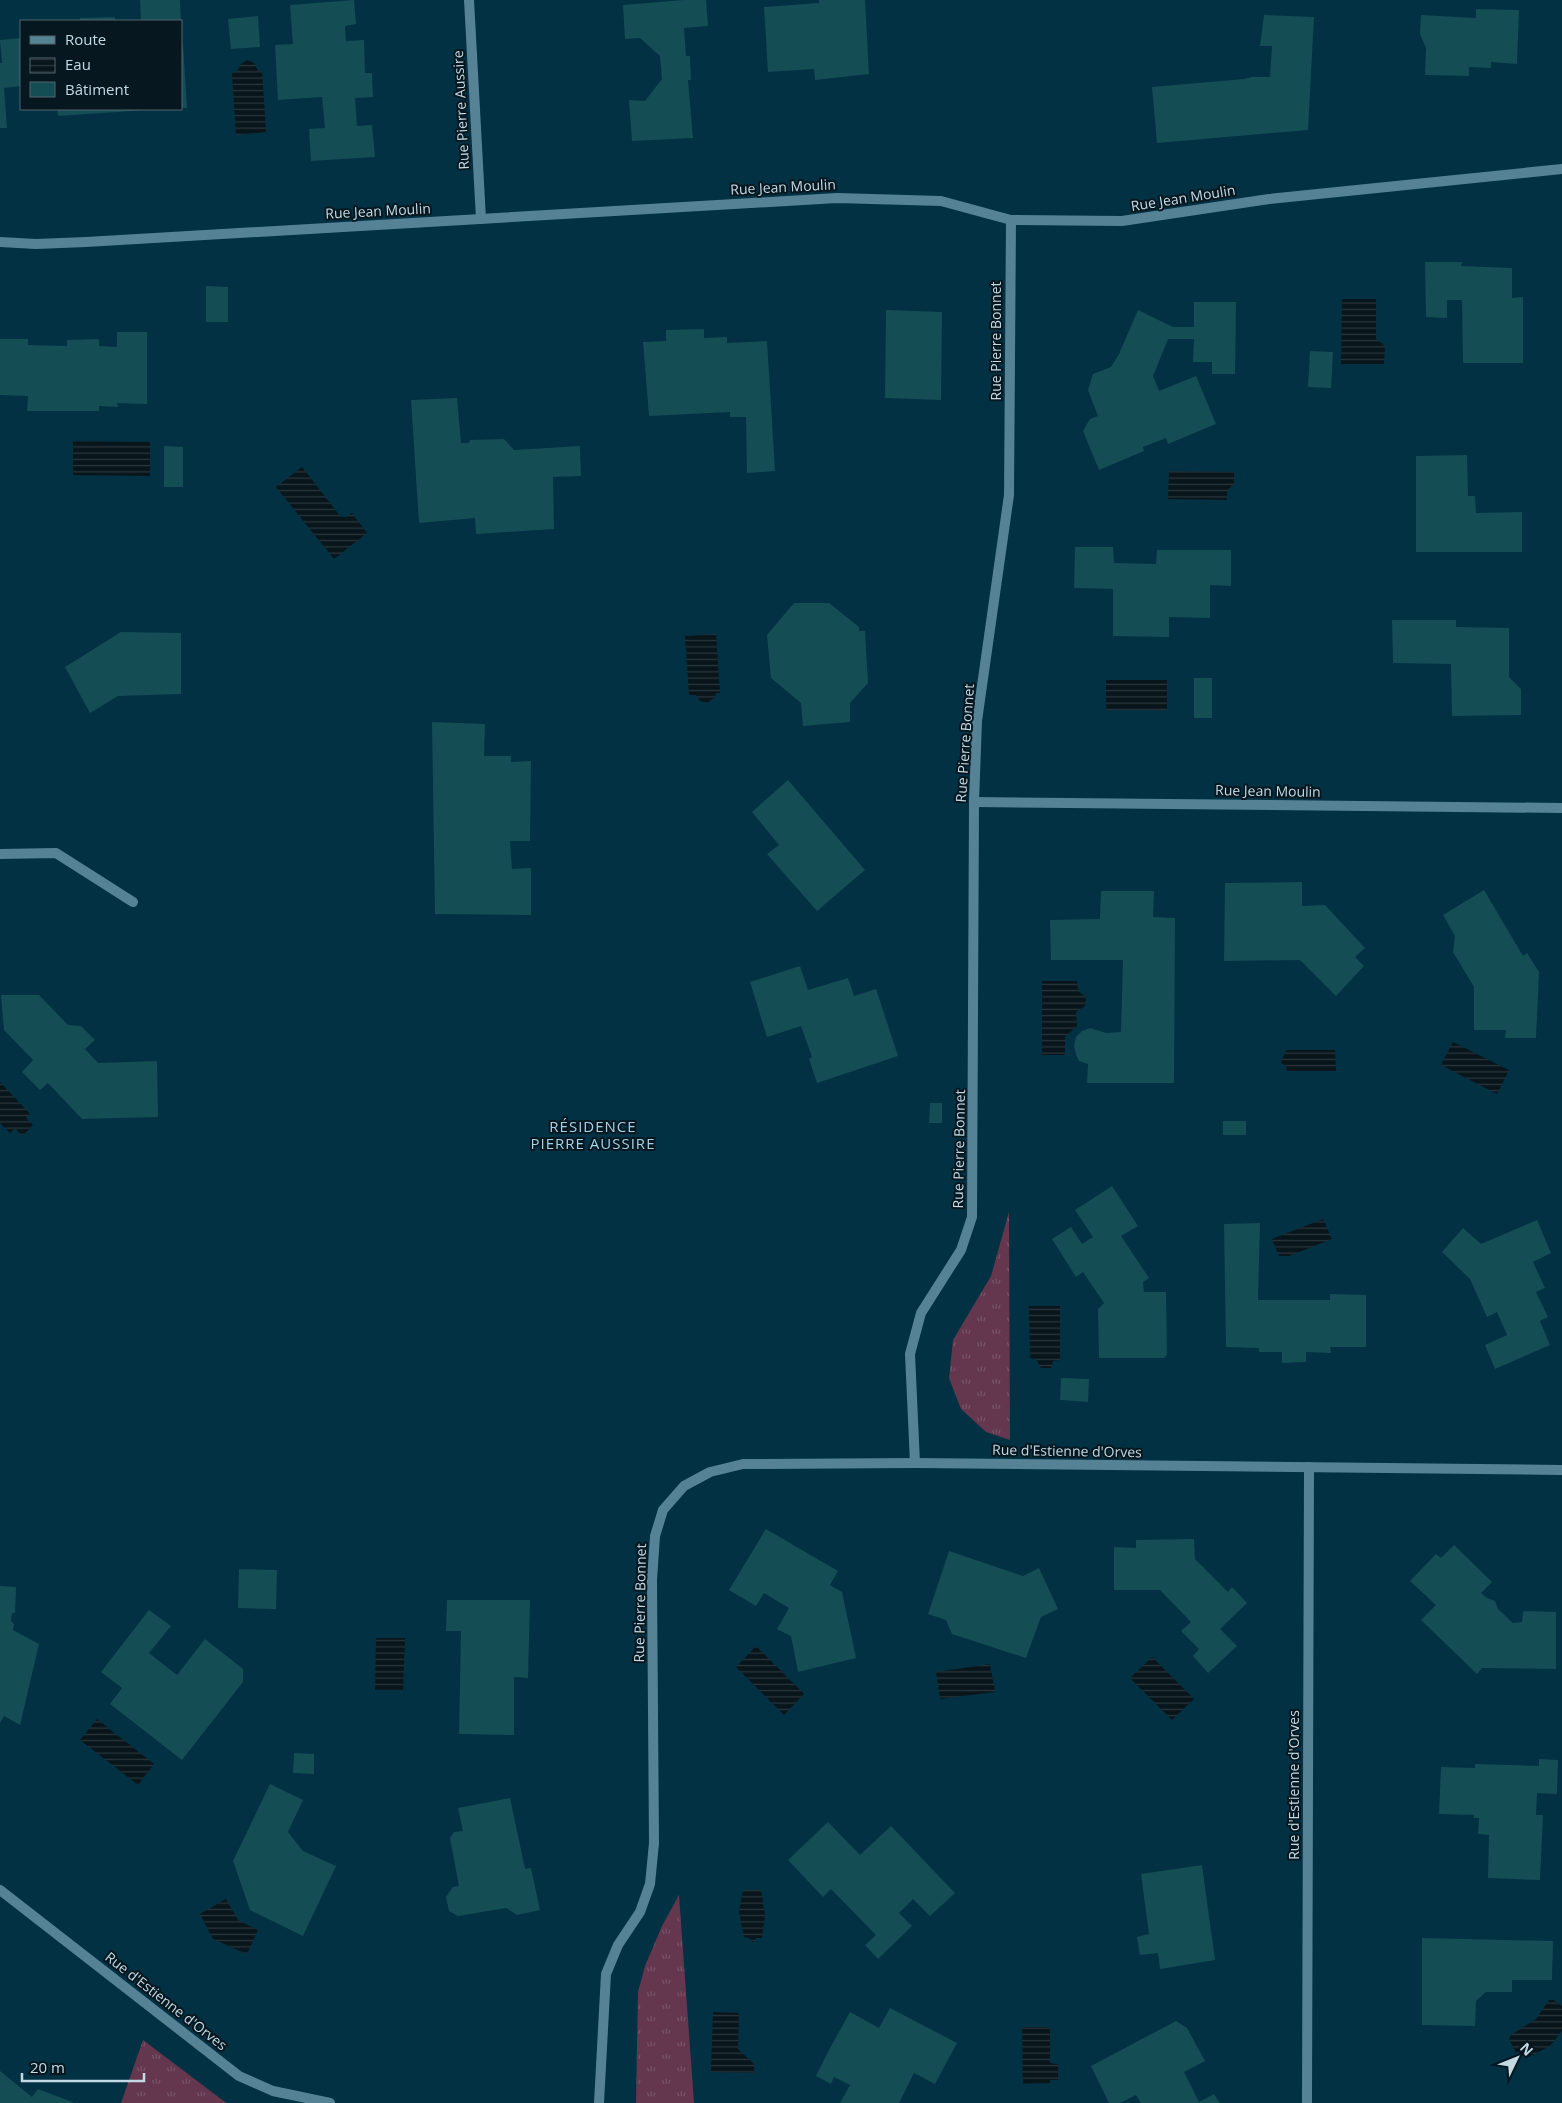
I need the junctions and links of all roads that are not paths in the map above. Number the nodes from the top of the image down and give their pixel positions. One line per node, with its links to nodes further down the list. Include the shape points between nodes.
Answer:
1 (469, 0): 3 (street, Rue Pierre Aussire)
2 (1562, 169): 4 (street, Rue Jean Moulin, via 1269,199 1122,221)
3 (481, 219): 4 (street, Rue Jean Moulin, via 837,198 941,201); 5 (street, Rue Jean Moulin, via 86,242)
4 (1011, 220): 6 (street, Rue Pierre Bonnet, via 1009,496 978,721)
5 (0, 242)
6 (974, 802): 7 (street, Rue Jean Moulin); 10 (street, Rue Pierre Bonnet, via 972,1217 961,1250 921,1313 910,1354)
7 (1562, 808)
8 (0, 854): 9 (street, via 56,853)
9 (133, 902)
10 (914, 1463): 11 (street, Rue d'Estienne d'Orves); 15 (street, Rue Pierre Bonnet, via 743,1464 710,1472 684,1486 663,1510 655,1536 652,1580 654,1843 650,1884 640,1912 618,1945 606,1974)
11 (1309, 1468): 12 (street, Rue d'Estienne d'Orves); 16 (street, Rue d'Estienne d'Orves)
12 (1562, 1470)
13 (0, 1890): 14 (street, Rue d'Estienne d'Orves, via 239,2076 273,2091)
14 (330, 2103)
15 (599, 2103)
16 (1307, 2103)

